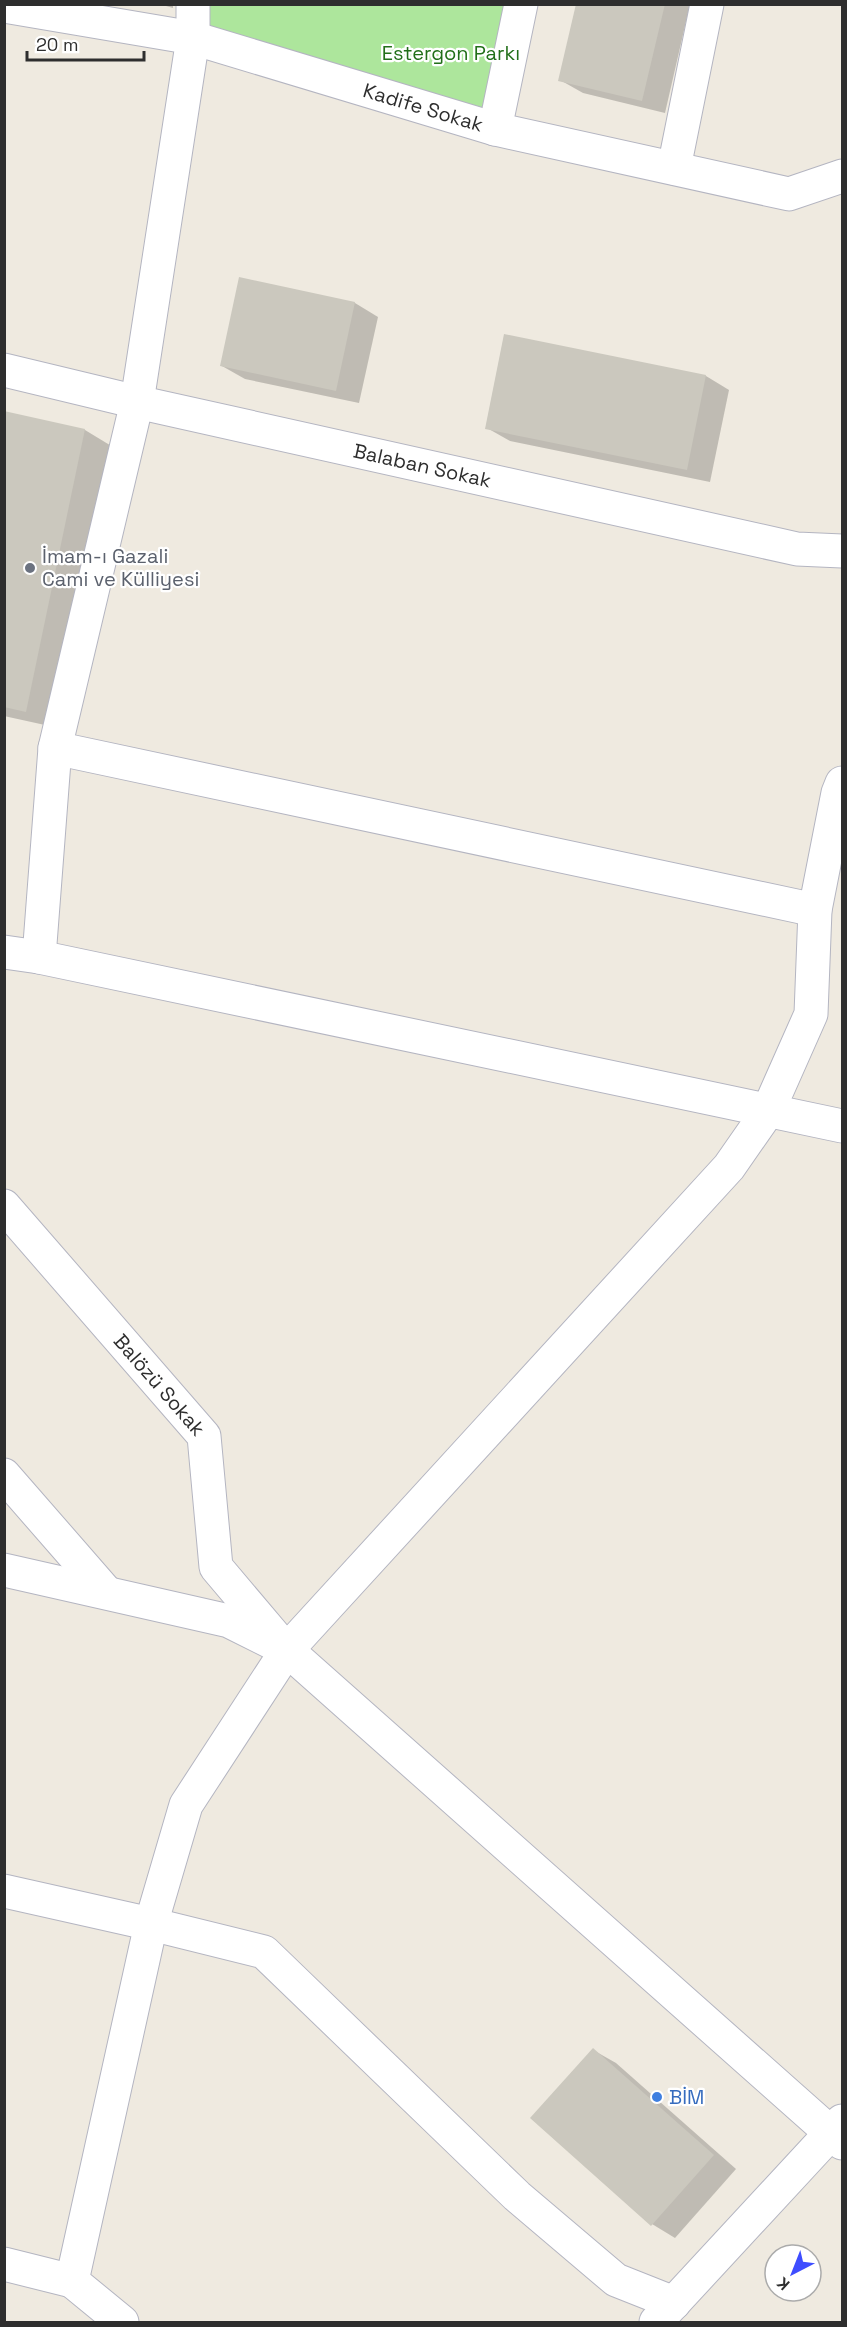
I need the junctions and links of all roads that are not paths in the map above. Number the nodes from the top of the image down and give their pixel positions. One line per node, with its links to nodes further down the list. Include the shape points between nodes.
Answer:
1 (193, 4): 5 (street)
2 (521, 4): 6 (street)
3 (707, 4): 7 (street)
4 (4, 6): 5 (street, Kadife Sokak)
5 (193, 38): 6 (street, Kadife Sokak); 10 (street)
6 (495, 129): 7 (street, Kadife Sokak)
7 (674, 168): 8 (street, Kadife Sokak, via 789,194)
8 (843, 176)
9 (4, 370): 10 (street, Balaban Sokak)
10 (137, 402): 11 (street, Balaban Sokak, via 797,549); 12 (street)
11 (843, 551)
12 (55, 748): 14 (street); 16 (street)
13 (843, 783): 14 (street)
14 (815, 910): 17 (street, via 811,1014)
15 (4, 952): 16 (street)
16 (39, 957): 17 (street)
17 (768, 1111): 18 (street); 23 (street, via 729,1167)
18 (843, 1125)
19 (4, 1206): 23 (street, Balözü Sokak, via 204,1436 216,1567)
20 (4, 1475): 22 (street)
21 (4, 1570): 22 (street)
22 (106, 1592): 23 (street, via 229,1621)
23 (287, 1650): 25 (street, via 186,1805); 26 (street)
24 (4, 1891): 25 (street)
25 (151, 1924): 28 (street); 29 (street, via 264,1953 535,2211 616,2280)
26 (839, 2133): 29 (street)
27 (4, 2264): 28 (street)
28 (72, 2282): 30 (street)
29 (665, 2313)
30 (122, 2322)

